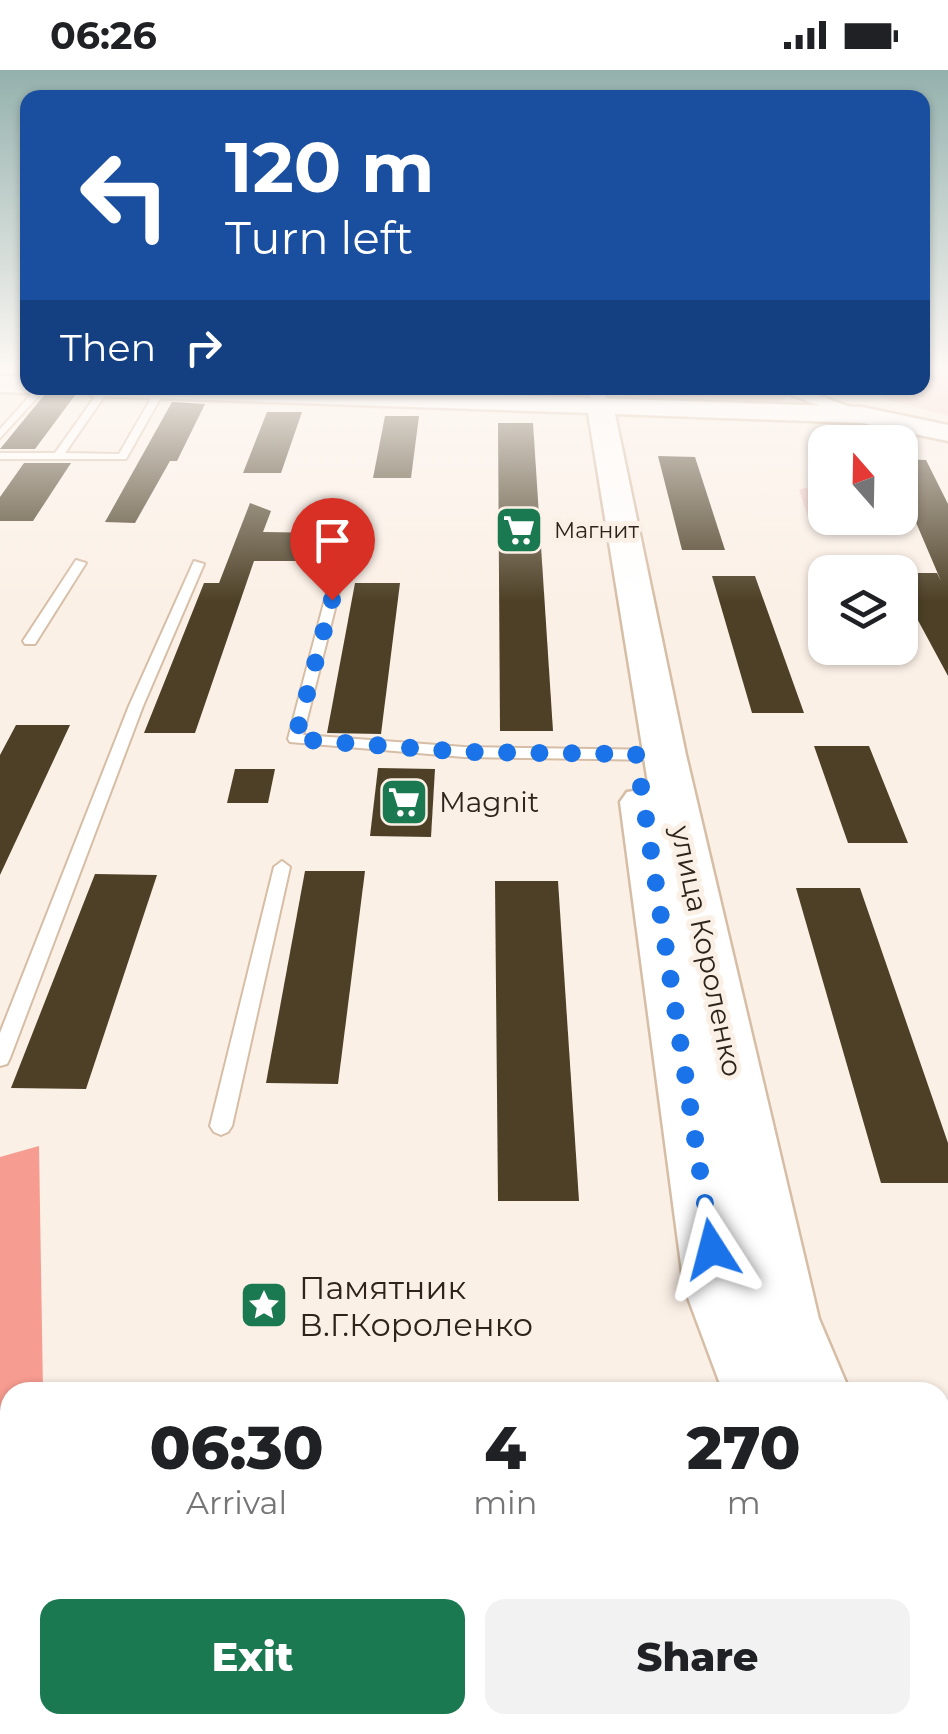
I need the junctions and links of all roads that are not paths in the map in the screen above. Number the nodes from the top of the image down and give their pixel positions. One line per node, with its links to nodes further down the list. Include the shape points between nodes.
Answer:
1 (64, 448): 5 (lane)
2 (127, 448): 5 (lane, via 122,457)
3 (597, 448): 10 (street, улица Короленко)
4 (0, 456): 5 (lane)
5 (58, 456)
6 (80, 563): 9 (lane)
7 (198, 564): 12 (lane)
8 (340, 565): 10 (lane, via 295,739 464,752)
9 (30, 641)
10 (650, 755): 14 (street, улица Короленко, via 718,1287); 15 (street, улица Короленко, via 786,1321)
11 (282, 867): 13 (lane)
12 (0, 1058)
13 (221, 1126)
14 (755, 1382)
15 (810, 1382)

